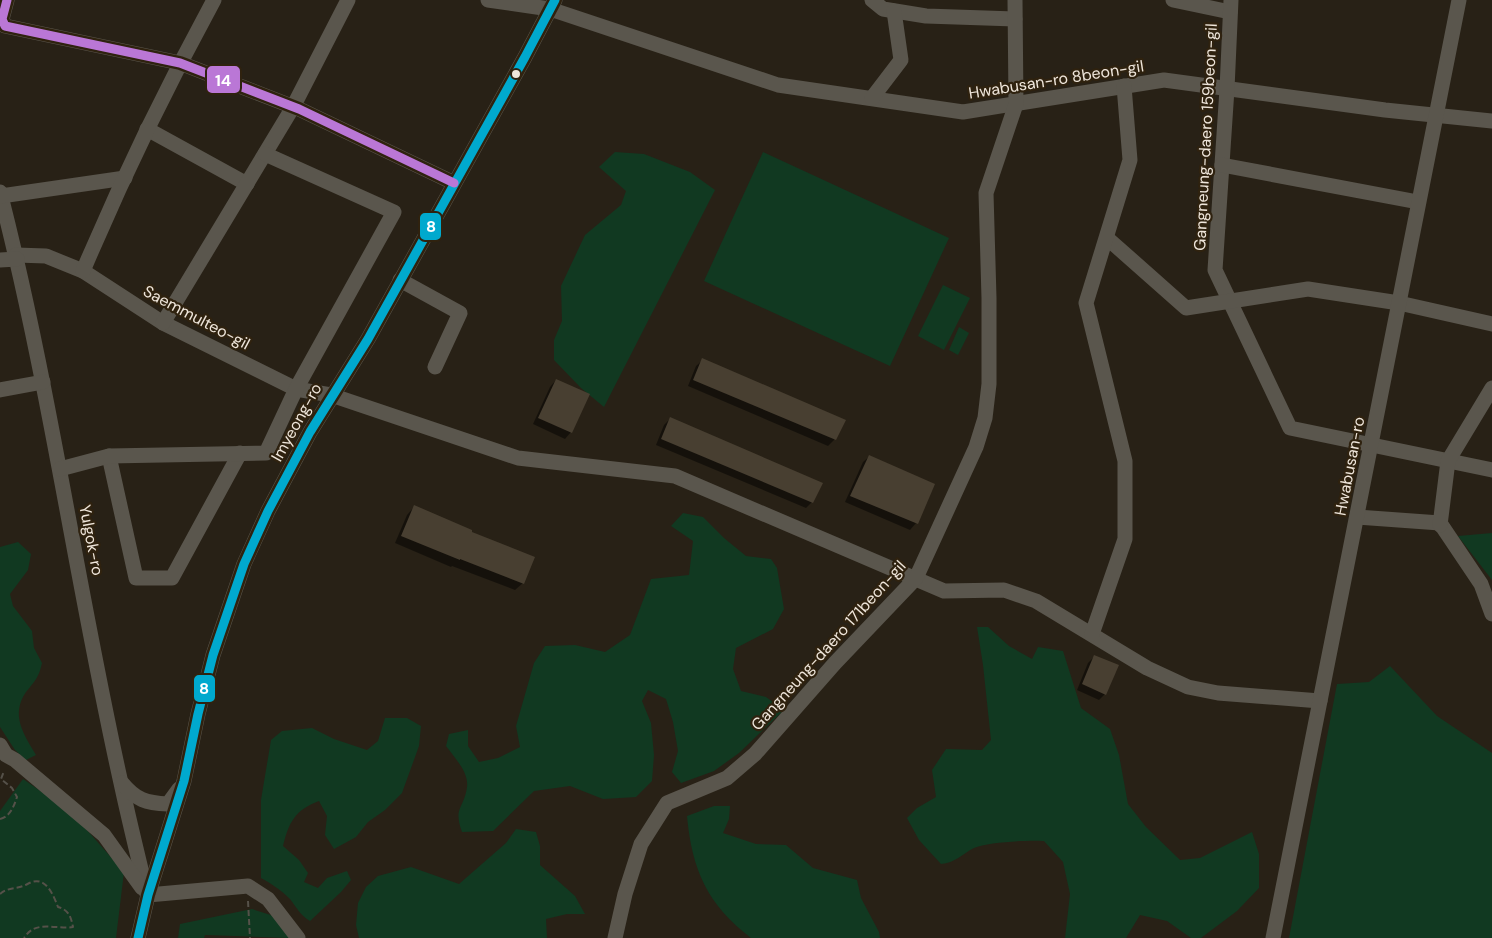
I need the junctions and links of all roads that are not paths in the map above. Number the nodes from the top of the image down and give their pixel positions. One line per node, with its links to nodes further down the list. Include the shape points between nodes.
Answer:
1 (7, 0): 13 (street, via 2,19 5,26)
2 (214, 0): 13 (street)
3 (348, 0): 18 (street)
4 (488, 0): 9 (street, Hwabusan-ro 8beon-gil)
5 (872, 0): 11 (street, via 883,9)
6 (1015, 0): 12 (street, Gangneung-daero 171beon-gil)
7 (1173, 0): 10 (street)
8 (1459, 0): 19 (street, Hwabusan-ro)
9 (553, 4): 16 (street, Hwabusan-ro 8beon-gil, via 778,85); 25 (street, Imyeong-ro)
10 (1230, 6): 15 (street, Gangneung-daero 159beon-gil)
11 (894, 11): 12 (street); 16 (street, via 901,60)
12 (1015, 19): 17 (street, Gangneung-daero 171beon-gil)
13 (180, 63): 18 (street); 21 (street)
14 (1124, 86): 15 (street, Hwabusan-ro 8beon-gil, via 1164,80); 17 (street, Hwabusan-ro 8beon-gil); 29 (street, via 1130,160)
15 (1227, 89): 19 (street, Hwabusan-ro 8beon-gil); 23 (street, Gangneung-daero 159beon-gil)
16 (872, 98): 17 (street, Hwabusan-ro 8beon-gil, via 963,112)
17 (1016, 104): 52 (street, Gangneung-daero 171beon-gil, via 986,193 989,384 985,417 976,447)
18 (293, 107): 22 (street); 25 (street)
19 (1435, 115): 20 (street, Hwabusan-ro 8beon-gil); 28 (street, Hwabusan-ro)
20 (1492, 121)
21 (147, 129): 24 (street); 26 (street)
22 (265, 154): 26 (street); 41 (street, via 394,212)
23 (1222, 165): 28 (street); 34 (street, Gangneung-daero 159beon-gil, via 1215,270)
24 (125, 178): 27 (street); 32 (street)
25 (454, 183): 33 (street, Imyeong-ro)
26 (247, 184): 36 (street)
27 (1, 194): 30 (street, Yulgok-ro)
28 (1418, 202): 35 (street, Hwabusan-ro)
29 (1107, 238): 34 (street, via 1186,308); 54 (street, via 1086,303 1125,461 1125,539)
30 (16, 257): 31 (street, Saemmulteo-gil); 32 (street, Saemmulteo-gil, via 46,256); 39 (street, Yulgok-ro)
31 (0, 260)
32 (83, 272): 36 (street, Saemmulteo-gil)
33 (400, 280): 38 (street, via 460,313); 43 (street, Imyeong-ro)
34 (1229, 301): 35 (street, via 1308,289); 44 (street, Gangneung-daero 159beon-gil, via 1290,428)
35 (1399, 303): 37 (street); 44 (street, Hwabusan-ro)
36 (163, 323): 41 (street, Saemmulteo-gil)
37 (1492, 324)
38 (435, 367)
39 (43, 382): 42 (street); 48 (street, Yulgok-ro)
40 (1492, 388): 47 (street)
41 (296, 389): 43 (street, Saemmulteo-gil); 45 (street, via 266,453)
42 (0, 390)
43 (331, 395): 52 (street, Saemmulteo-gil, via 518,458 675,476); 58 (street, Imyeong-ro, via 244,564 213,655)
44 (1371, 445): 47 (street); 50 (street, Hwabusan-ro)
45 (240, 453): 46 (street); 46 (street, via 172,578 136,579)
46 (109, 456): 48 (street)
47 (1448, 461): 49 (street); 51 (street)
48 (60, 469): 57 (street, Yulgok-ro)
49 (1492, 470)
50 (1357, 517): 51 (street); 55 (street, Hwabusan-ro)
51 (1440, 525): 53 (street, via 1481,584)
52 (916, 578): 54 (street, Saemmulteo-gil, via 944,591 1004,590 1036,601); 63 (street, Gangneung-daero 171beon-gil, via 755,754 728,778 667,803 641,844)
53 (1492, 614)
54 (1092, 634): 55 (street, Saemmulteo-gil, via 1188,687)
55 (1320, 701): 64 (street, Hwabusan-ro)
56 (0, 745): 59 (street, via 6,755 104,835)
57 (121, 782): 58 (street, via 134,797 168,804); 59 (street, Yulgok-ro)
58 (184, 782): 59 (street, Imyeong-ro)
59 (148, 896): 60 (street, Yulgok-ro); 61 (street, Yulgok-ro); 62 (street, via 248,886 268,899)
60 (138, 938)
61 (149, 938)
62 (298, 938)
63 (615, 938)
64 (1273, 938)

